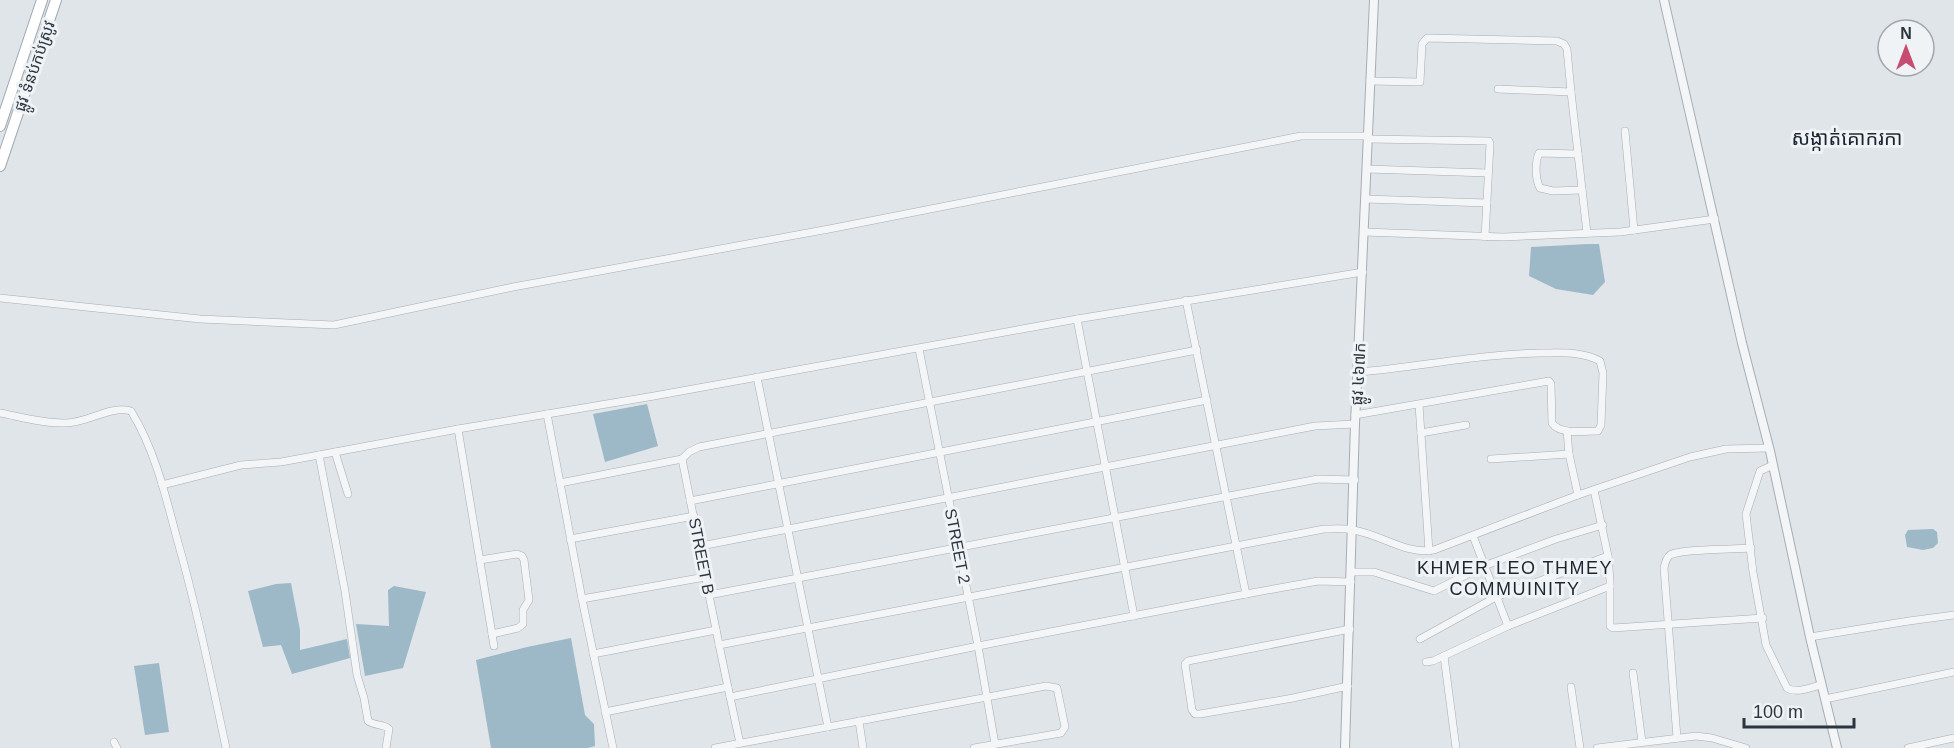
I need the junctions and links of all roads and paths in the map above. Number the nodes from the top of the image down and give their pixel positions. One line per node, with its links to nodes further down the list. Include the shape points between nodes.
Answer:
1 (42, 0): 8 (main road, ផ្លូវ ទំនប់កប់ស្រូវ)
2 (56, 0): 9 (main road, ផ្លូវ ទំនប់កប់ស្រូវ)
3 (1374, 0): 5 (street, ផ្លូវ ៤៦៧ក)
4 (1664, 0): 19 (street)
5 (1370, 81): 7 (street, via 1420,82 1422,44 1427,38 1557,41 1567,49); 11 (street, ផ្លូវ ៤៦៧ក)
6 (1498, 89): 7 (street)
7 (1571, 92): 12 (street)
8 (0, 123): 9 (street)
9 (14, 124): 13 (main road, ផ្លូវ ទំនប់កប់ស្រូវ)
10 (1625, 130): 20 (street)
11 (1368, 138): 14 (street, ផ្លូវ ៤៦៧ក); 15 (street, via 1489,141); 25 (street, via 1301,136 334,325 200,319)
12 (1578, 154): 16 (street); 16 (street, via 1539,153 1537,185 1546,190)
13 (0, 166)
14 (1366, 169): 15 (street); 17 (street, ផ្លូវ ៤៦៧ក)
15 (1488, 172): 18 (street)
16 (1582, 190): 22 (street)
17 (1365, 199): 18 (street); 21 (street, ផ្លូវ ៤៦៧ក)
18 (1487, 203): 23 (street)
19 (1715, 219): 20 (street); 46 (street)
20 (1634, 230): 22 (street)
21 (1364, 232): 23 (street); 24 (street, ផ្លូវ ៤៦៧ក)
22 (1587, 233): 23 (street)
23 (1485, 237)
24 (1363, 272): 26 (street); 31 (street, ផ្លូវ ៤៦៧ក)
25 (0, 298)
26 (1186, 300): 27 (street); 29 (street)
27 (1077, 319): 28 (street); 30 (street)
28 (920, 349): 32 (street); 34 (street, STREET 2)
29 (1197, 350): 30 (street); 33 (street)
30 (1086, 371): 34 (street); 39 (street)
31 (1358, 372): 38 (street, ផ្លូវ ៤៦៧ក); 42 (street, via 1503,354 1574,353 1594,358 1600,361 1603,373 1601,425 1598,431)
32 (757, 377): 37 (street); 44 (street)
33 (1207, 400): 39 (street); 45 (street)
34 (930, 402): 44 (street); 47 (street, STREET 2)
35 (1419, 405): 38 (street); 42 (street, via 1549,381 1552,423); 43 (street)
36 (0, 413): 58 (street, via 65,423 82,422 117,410 131,411 141,426)
37 (547, 414): 41 (street); 56 (street)
38 (1355, 420): 45 (street); 55 (street, ផ្លូវ ៤៦៧ក)
39 (1096, 421): 47 (street); 54 (street)
40 (1466, 425): 43 (street)
41 (458, 429): 48 (street); 78 (street)
42 (1567, 431): 50 (street)
43 (1421, 433): 76 (street)
44 (769, 434): 51 (street, via 699,447); 57 (street)
45 (1216, 446): 54 (street); 62 (street)
46 (1769, 448): 53 (street); 59 (street, via 1726,448)
47 (940, 451): 57 (street); 63 (street, STREET 2)
48 (335, 452): 49 (street); 60 (street)
49 (319, 454): 58 (street, via 241,465); 127 (street, via 357,675 368,721 389,729)
50 (1569, 454): 52 (street); 61 (street)
51 (682, 459): 56 (street); 64 (street, STREET B)
52 (1491, 459)
53 (1773, 465): 75 (street, via 1760,471 1748,504); 99 (street)
54 (1105, 467): 63 (street); 66 (street)
55 (1355, 480): 62 (street, via 1318,479); 69 (street, ផ្លូវ ៤៦៧ក)
56 (560, 483): 71 (street)
57 (778, 483): 64 (street); 68 (street)
58 (162, 485): 126 (street, via 188,577)
59 (1594, 490): 61 (street); 67 (street)
60 (348, 494)
61 (1578, 495): 70 (street)
62 (1226, 496): 66 (street); 73 (street)
63 (949, 498): 68 (street); 74 (street, STREET 2)
64 (690, 501): 65 (street, STREET B)
65 (694, 516): 71 (street); 72 (street, STREET B)
66 (1115, 518): 74 (street); 80 (street)
67 (1603, 525): 77 (street); 79 (street)
68 (788, 529): 72 (street); 83 (street)
69 (1353, 530): 73 (street, via 1324,529); 76 (street, via 1392,544); 82 (street, ផ្លូវ ៤៦៧ក)
70 (1473, 536): 76 (street); 79 (street)
71 (570, 539): 89 (street)
72 (700, 546): 81 (street, STREET B)
73 (1236, 546): 80 (street); 85 (street)
74 (959, 548): 83 (street); 87 (street, STREET 2)
75 (1751, 548): 92 (street); 93 (street, via 1671,555 1664,568)
76 (1429, 551)
77 (1608, 556): 84 (street); 88 (street)
78 (480, 560): 98 (street); 98 (street, via 517,554 524,560 529,600 523,624)
79 (1484, 566): 82 (street, via 1434,591 1374,572); 88 (street)
80 (1125, 567): 87 (street); 91 (street)
81 (705, 577): 86 (street, STREET B); 89 (street)
82 (1352, 577): 85 (street); 96 (street, ផ្លូវ ៤៦៧ក)
83 (797, 578): 86 (street); 95 (street)
84 (1610, 586): 93 (street, via 1613,628); 94 (street)
85 (1246, 594): 91 (street)
86 (709, 595): 97 (street, STREET B)
87 (969, 597): 95 (street); 103 (street, STREET 2)
88 (1496, 597): 94 (street); 100 (street)
89 (582, 599): 104 (street)
90 (1954, 615): 99 (street)
91 (1134, 616): 103 (street)
92 (1763, 618): 93 (street); 110 (street, via 1766,645 1787,688 1791,691)
93 (1670, 625): 120 (street)
94 (1508, 626): 105 (street)
95 (808, 628): 101 (street); 109 (street)
96 (1350, 628): 111 (street, ផ្លូវ ៤៦៧ក); 111 (street, via 1185,664 1195,714)
97 (716, 630): 101 (street, STREET B); 104 (street)
98 (492, 634): 102 (street)
99 (1810, 638): 110 (street)
100 (1420, 639)
101 (719, 645): 112 (street, STREET B)
102 (494, 646)
103 (978, 646): 109 (street); 115 (street, STREET 2)
104 (593, 654): 117 (street)
105 (1443, 656): 106 (street); 133 (street)
106 (1426, 662)
107 (1954, 672): 116 (street)
108 (1633, 673): 122 (street)
109 (818, 679): 114 (street); 119 (street)
110 (1821, 685): 116 (street)
111 (1348, 686): 132 (street, ផ្លូវ ៤៦៧ក)
112 (728, 687): 114 (street, STREET B); 117 (street)
113 (1571, 687): 134 (street)
114 (730, 697): 123 (street, STREET B)
115 (987, 697): 118 (street); 124 (street, STREET 2); 124 (street, via 1046,686 1057,688 1065,727 1061,733)
116 (1825, 699): 137 (street)
117 (605, 712): 128 (street)
118 (859, 721): 119 (street); 130 (street)
119 (828, 728): 123 (street)
120 (1677, 738): 125 (street); 136 (street, via 1712,738)
121 (1954, 738): 138 (street)
122 (1642, 742): 125 (street); 135 (street)
123 (741, 743): 129 (street)
124 (995, 744): 131 (street)
125 (1652, 745)
126 (226, 748)
127 (386, 748)
128 (613, 748)
129 (715, 748)
130 (863, 748)
131 (974, 748)
132 (1346, 748)
133 (1456, 748)
134 (1580, 748)
135 (1597, 748)
136 (1746, 748)
137 (1837, 748)
138 (1908, 748)

